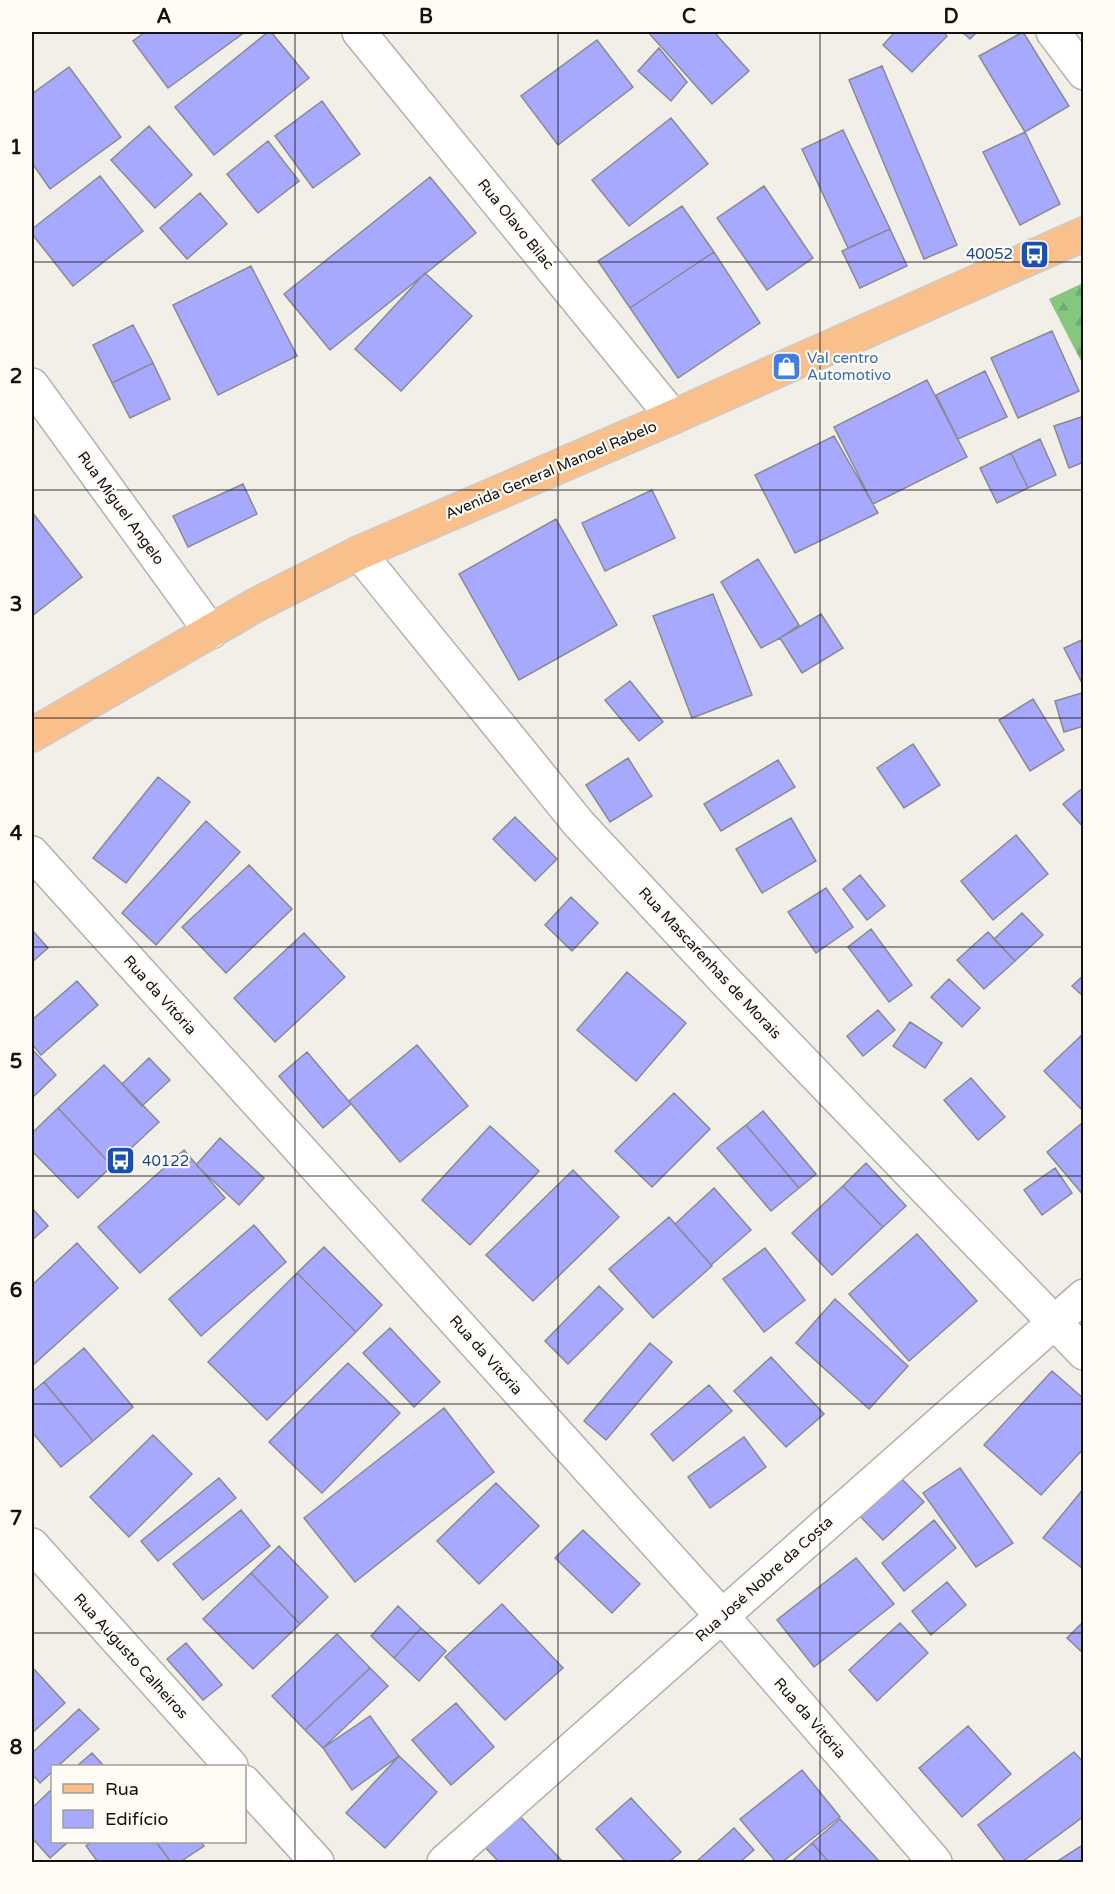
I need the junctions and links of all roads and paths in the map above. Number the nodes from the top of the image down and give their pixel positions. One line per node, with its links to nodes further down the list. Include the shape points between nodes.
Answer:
1 (359, 32): 6 (street, Rua Olavo Bilac)
2 (1053, 32): 3 (street)
3 (1083, 73)
4 (1083, 234): 6 (main road, Avenida General Manoel Rabelo)
5 (32, 385): 8 (street, Rua Miguel Angelo)
6 (673, 417): 7 (main road, Avenida General Manoel Rabelo)
7 (359, 553): 8 (main road, Avenida General Manoel Rabelo); 12 (street, Rua Mascarenhas de Morais, via 579,824)
8 (211, 632): 9 (main road, Avenida General Manoel Rabelo)
9 (32, 735)
10 (32, 853): 15 (street, Rua da Vitória)
11 (1083, 1296): 12 (street, Rua José Nobre da Costa)
12 (1053, 1323): 13 (street, Rua Mascarenhas de Morais); 15 (street, Rua José Nobre da Costa)
13 (1083, 1353)
14 (32, 1545): 16 (street, Rua Augusto Calheiros)
15 (722, 1616): 19 (street, Rua José Nobre da Costa); 20 (street, Rua da Vitória)
16 (229, 1765)
17 (246, 1784): 18 (street)
18 (317, 1863)
19 (444, 1863)
20 (935, 1863)

